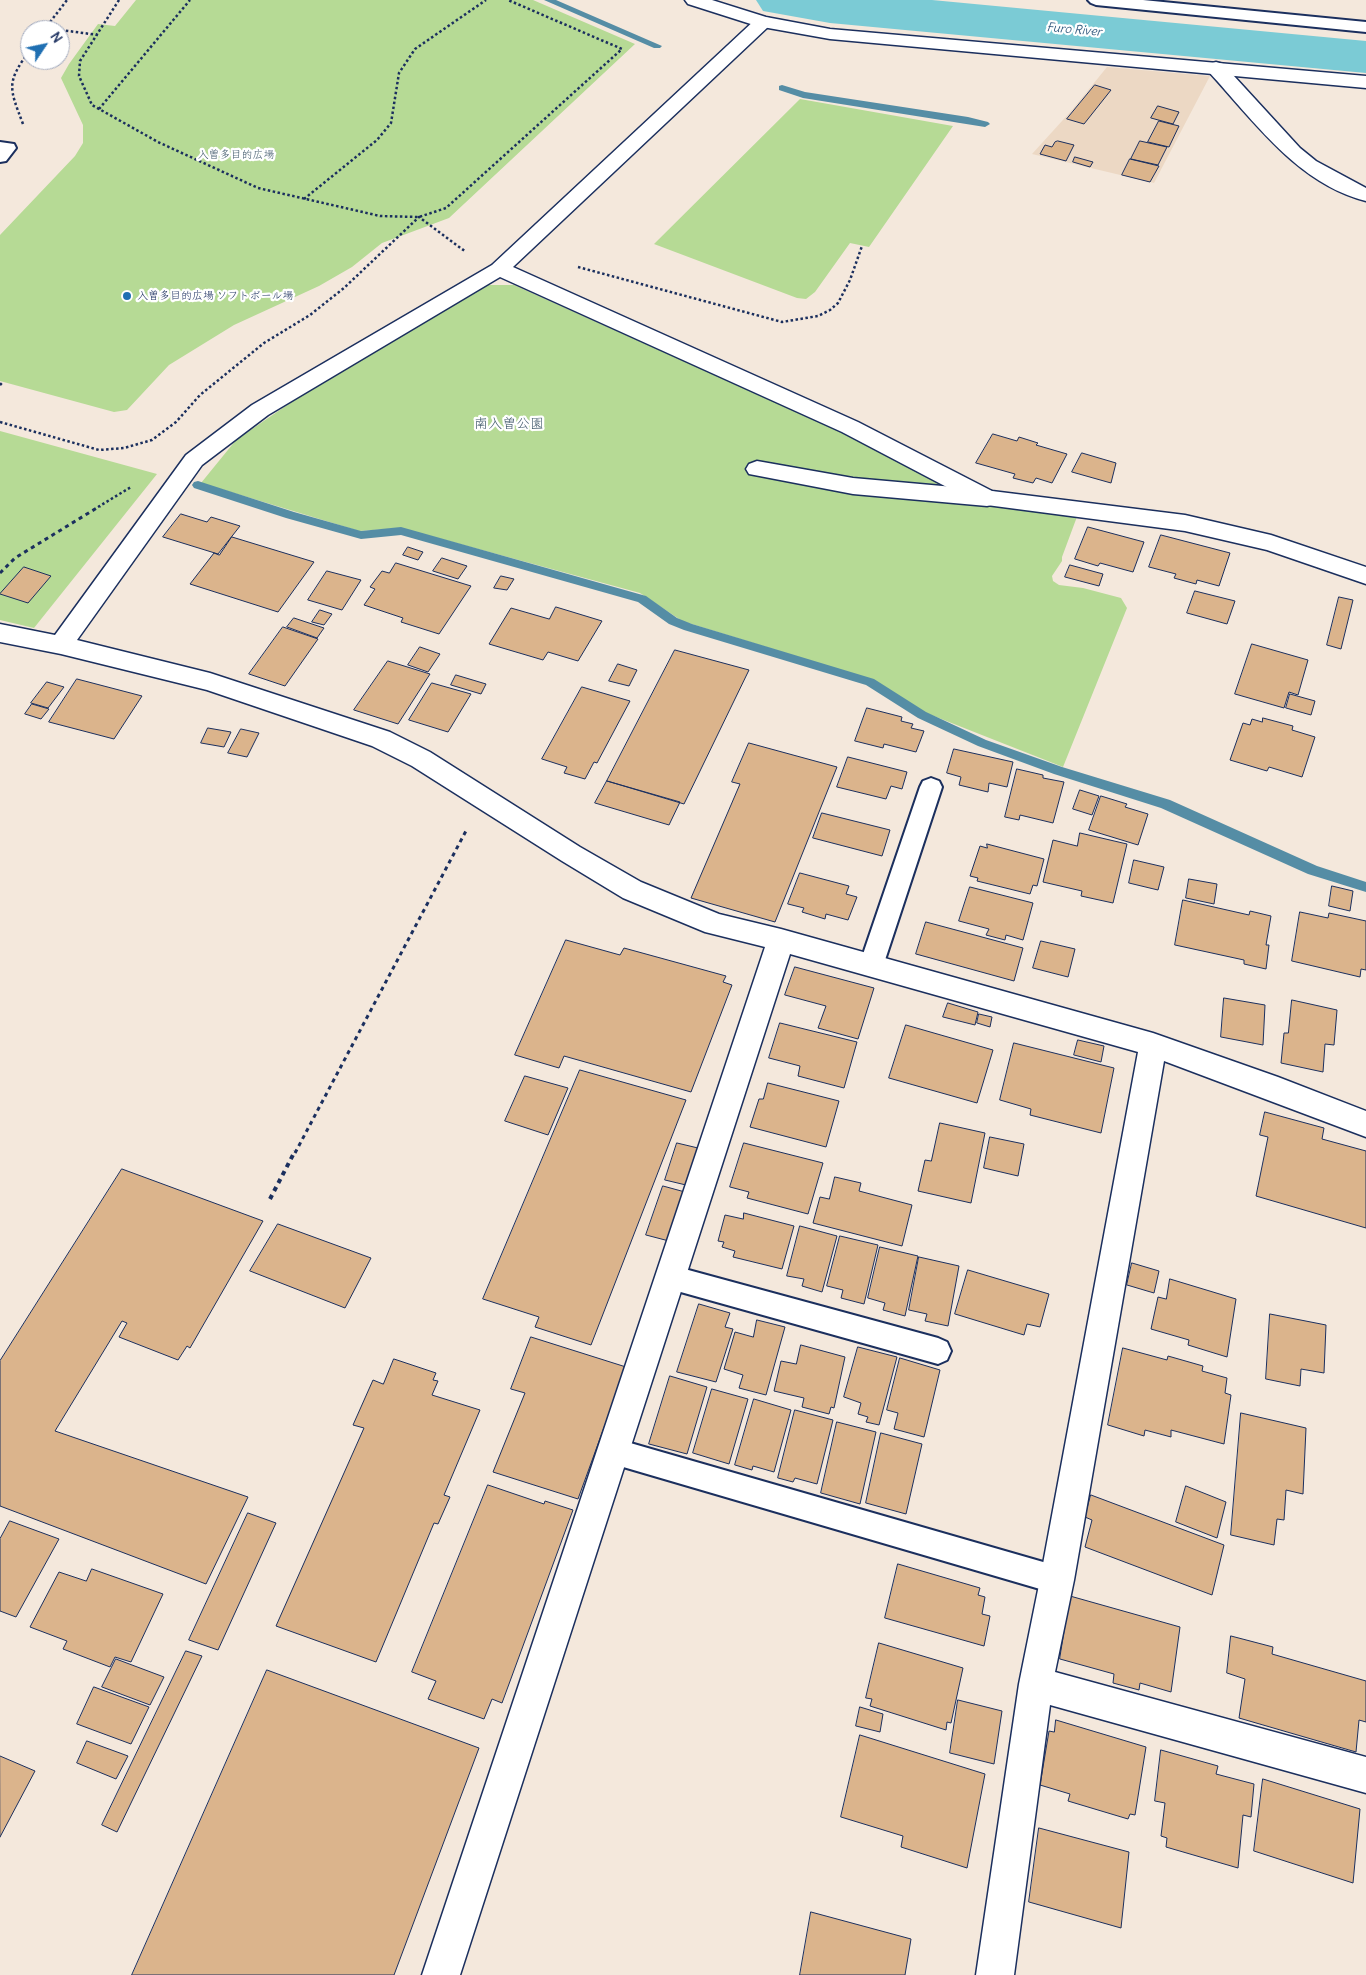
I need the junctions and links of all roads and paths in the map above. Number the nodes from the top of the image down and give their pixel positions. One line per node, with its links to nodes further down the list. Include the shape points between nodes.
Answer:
1 (68, 0): 8 (path)
2 (119, 0): 12 (path)
3 (190, 0): 16 (path)
4 (486, 0): 21 (path, via 415,49 399,73 390,123 377,140)
5 (508, 0): 22 (path, via 622,49 446,208)
6 (694, 0): 9 (street)
7 (1096, 0): 10 (lane)
8 (52, 20)
9 (763, 22): 14 (street, via 830,34); 25 (street)
10 (1366, 27)
11 (70, 32): 12 (path)
12 (98, 35): 16 (path, via 80,61 79,76 92,105)
13 (20, 64): 17 (path, via 10,83)
14 (1216, 68): 15 (street); 20 (street, via 1293,152 1309,165)
15 (1366, 82)
16 (99, 109): 21 (path, via 158,142 258,188)
17 (24, 125)
18 (0, 147): 19 (lane, via 8,148)
19 (0, 157)
20 (1366, 195)
21 (304, 199): 22 (path, via 380,216)
22 (419, 217): 24 (path); 29 (path, via 344,288 310,315 264,343 200,395 176,422 152,440 124,448 99,450)
23 (862, 246): 25 (path, via 845,294 836,306 823,315 804,321 782,322)
24 (461, 248)
25 (519, 252): 26 (street)
26 (499, 269): 31 (street, via 850,427); 34 (street, via 260,410 194,460)
27 (3, 382): 28 (path)
28 (0, 385)
29 (0, 422)
30 (757, 469): 31 (street, via 853,486)
31 (987, 498): 32 (street, via 1185,523 1271,543)
32 (1366, 576)
33 (0, 633): 34 (street)
34 (62, 645): 36 (street, via 210,682 381,739 421,759)
35 (931, 787): 38 (lane)
36 (487, 801): 37 (street, via 632,890 716,924); 41 (path, via 470,824)
37 (781, 940): 38 (street); 42 (street)
38 (871, 966): 39 (street)
39 (1153, 1045): 40 (street); 45 (street)
40 (1366, 1124)
41 (270, 1199)
42 (670, 1277): 43 (lane); 44 (street)
43 (938, 1351)
44 (613, 1451): 45 (lane); 48 (street)
45 (1058, 1580): 46 (street)
46 (1036, 1684): 47 (street); 49 (street)
47 (1366, 1775)
48 (441, 1975)
49 (995, 1975)

